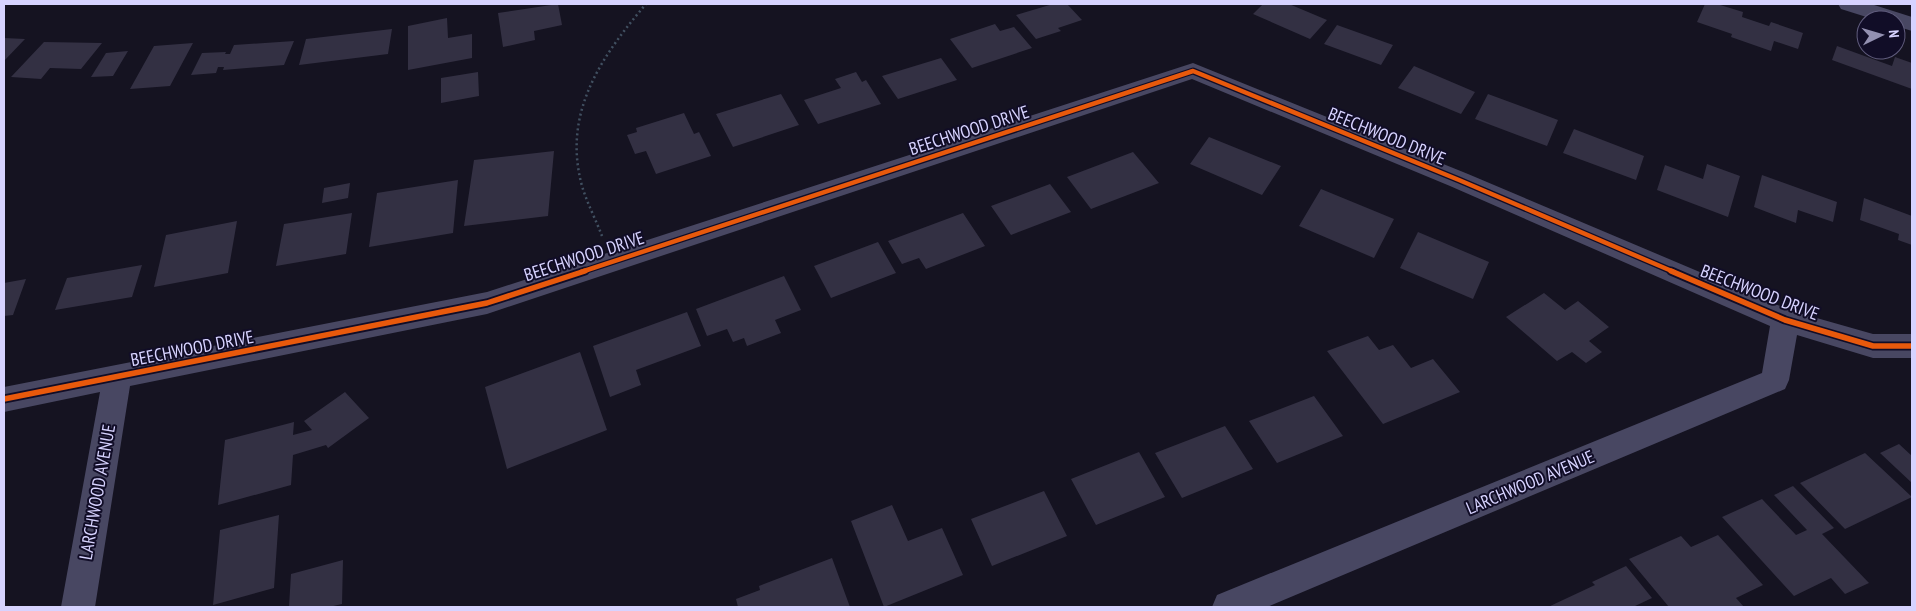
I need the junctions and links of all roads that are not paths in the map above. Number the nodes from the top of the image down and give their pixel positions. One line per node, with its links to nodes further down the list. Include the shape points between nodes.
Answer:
1 (1849, 4): 2 (street)
2 (1912, 24)
3 (1785, 320): 4 (street, BEECHWOOD DRIVE, via 1873,346); 5 (street, BEECHWOOD DRIVE, via 1459,180 1193,71 487,303); 8 (street, LARCHWOOD AVENUE, via 1775,380)
4 (1912, 346)
5 (117, 378): 6 (street, BEECHWOOD DRIVE); 7 (street, LARCHWOOD AVENUE)
6 (4, 399)
7 (78, 607)
8 (1229, 607)

